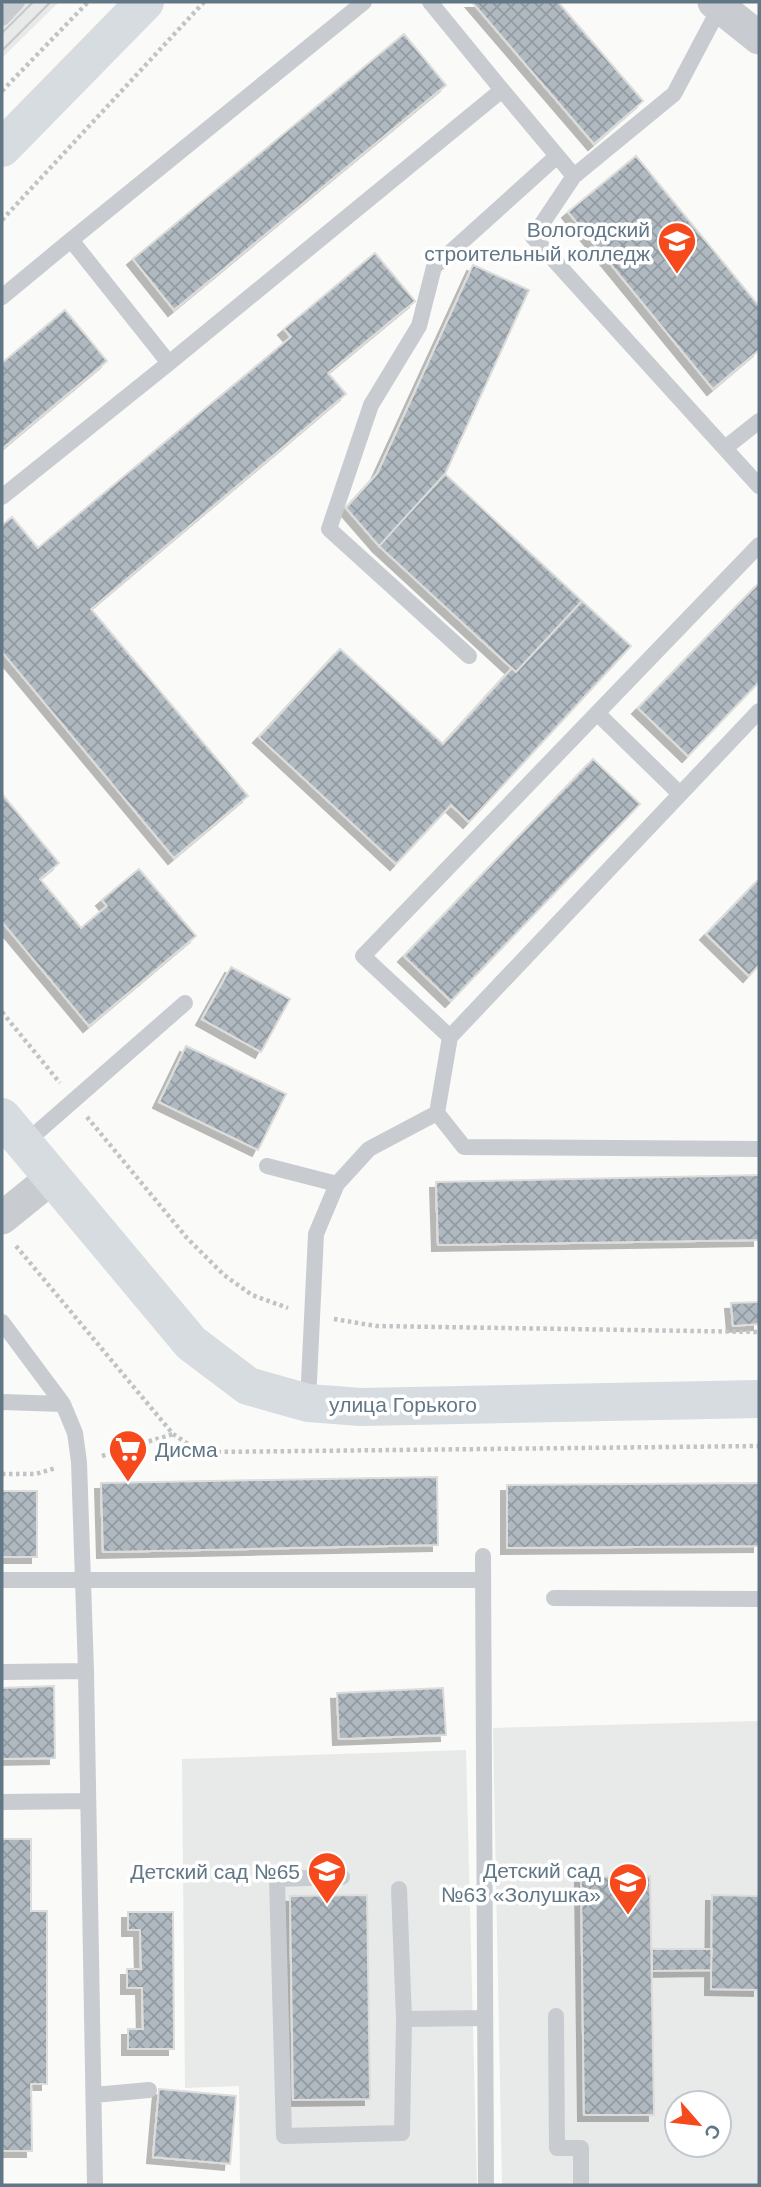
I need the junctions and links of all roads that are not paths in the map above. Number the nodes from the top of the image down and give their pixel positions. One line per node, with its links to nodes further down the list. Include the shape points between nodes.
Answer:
1 (18, 2): 6 (lane)
2 (145, 2): 9 (street)
3 (364, 2): 12 (lane)
4 (430, 2): 8 (lane)
5 (717, 5): 7 (street); 11 (lane, via 674,94)
6 (2, 18)
7 (759, 38)
8 (502, 90): 10 (lane); 14 (lane)
9 (2, 148)
10 (557, 156): 11 (lane); 20 (lane, via 434,267 419,326 371,405 329,529)
11 (574, 176): 16 (lane, via 533,237)
12 (71, 240): 13 (lane); 14 (lane)
13 (2, 297)
14 (169, 363): 18 (lane)
15 (759, 421): 16 (lane)
16 (724, 448): 17 (lane)
17 (759, 486)
18 (2, 497)
19 (759, 545): 22 (lane)
20 (469, 656)
21 (759, 711): 23 (lane)
22 (597, 713): 23 (lane); 25 (lane, via 363,956)
23 (680, 794): 25 (lane)
24 (184, 1003): 27 (lane)
25 (450, 1037): 26 (lane)
26 (437, 1113): 28 (lane, via 464,1147); 31 (lane, via 369,1149)
27 (13, 1130): 30 (street, улица Горького)
28 (759, 1149)
29 (267, 1166): 31 (lane)
30 (54, 1177): 32 (street); 36 (street, улица Горького, via 191,1343 248,1385)
31 (337, 1184): 36 (lane, via 316,1234)
32 (2, 1218)
33 (2, 1322): 37 (lane)
34 (759, 1399): 36 (street, улица Горького, via 361,1407)
35 (2, 1402): 37 (lane)
36 (308, 1403)
37 (63, 1404): 39 (lane, via 75,1433 79,1462)
38 (483, 1556): 41 (lane)
39 (82, 1579): 40 (lane); 41 (lane); 44 (lane)
40 (2, 1580)
41 (483, 1580): 51 (lane)
42 (554, 1598): 43 (lane)
43 (759, 1599)
44 (86, 1671): 45 (lane); 46 (lane)
45 (2, 1672)
46 (88, 1801): 47 (lane); 54 (lane)
47 (2, 1802)
48 (342, 1877): 52 (lane, via 277,1879 284,2136 402,2133)
49 (399, 1889): 52 (lane)
50 (556, 2016): 57 (lane, via 557,2148 581,2148)
51 (485, 2018): 52 (lane); 56 (lane)
52 (404, 2019)
53 (149, 2090): 54 (lane)
54 (94, 2095): 55 (lane)
55 (95, 2185)
56 (486, 2185)
57 (581, 2185)

